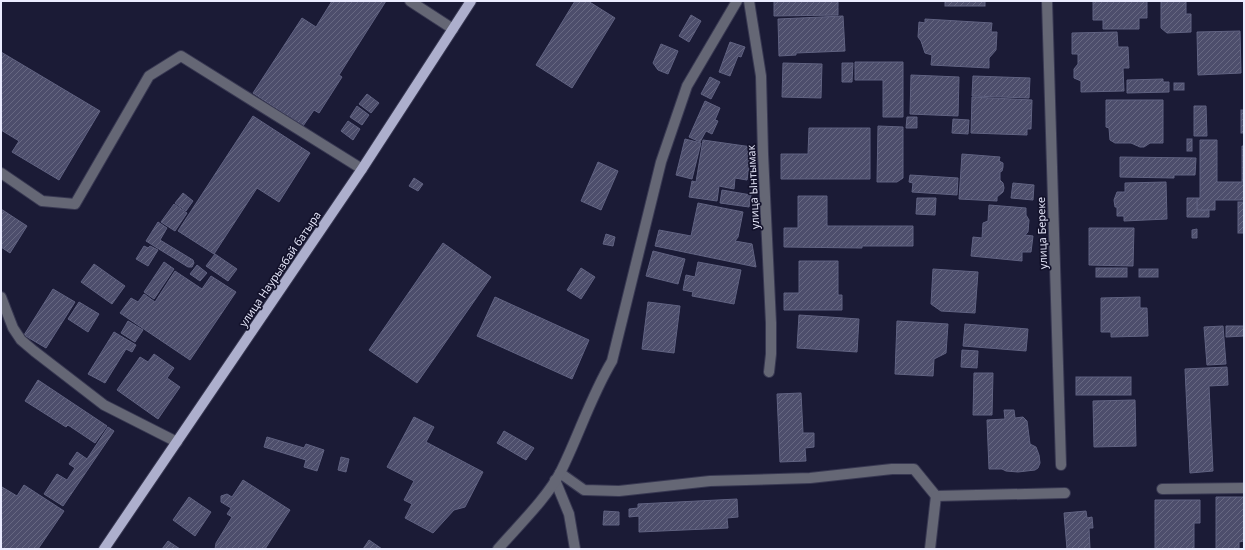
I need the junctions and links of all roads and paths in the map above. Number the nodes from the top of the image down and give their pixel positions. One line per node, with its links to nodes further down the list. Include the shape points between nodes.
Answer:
1 (410, 1): 6 (street)
2 (472, 1): 6 (main road, улица Наурызбай батыра)
3 (737, 1): 13 (street, via 687,86 661,162 612,361 601,378)
4 (749, 1): 10 (street, улица Ынтымак, via 761,76 771,322)
5 (1047, 1): 12 (street, улица Береке)
6 (453, 29): 7 (main road, улица Наурызбай батыра)
7 (362, 169): 8 (street, via 181,56 149,76 75,204 42,201); 11 (main road, улица Наурызбай батыра)
8 (1, 172)
9 (1, 297): 11 (street, via 13,328 21,340 104,405)
10 (769, 372)
11 (177, 442): 18 (main road, улица Наурызбай батыра)
12 (1061, 465)
13 (558, 476): 17 (street, via 584,490 619,491 710,481 810,478 892,469 914,470); 19 (street, via 546,494); 20 (street, via 569,514)
14 (1244, 488): 15 (street)
15 (1162, 489)
16 (1065, 493): 17 (street)
17 (936, 496): 21 (street)
18 (104, 549)
19 (498, 549)
20 (575, 549)
21 (930, 549)

